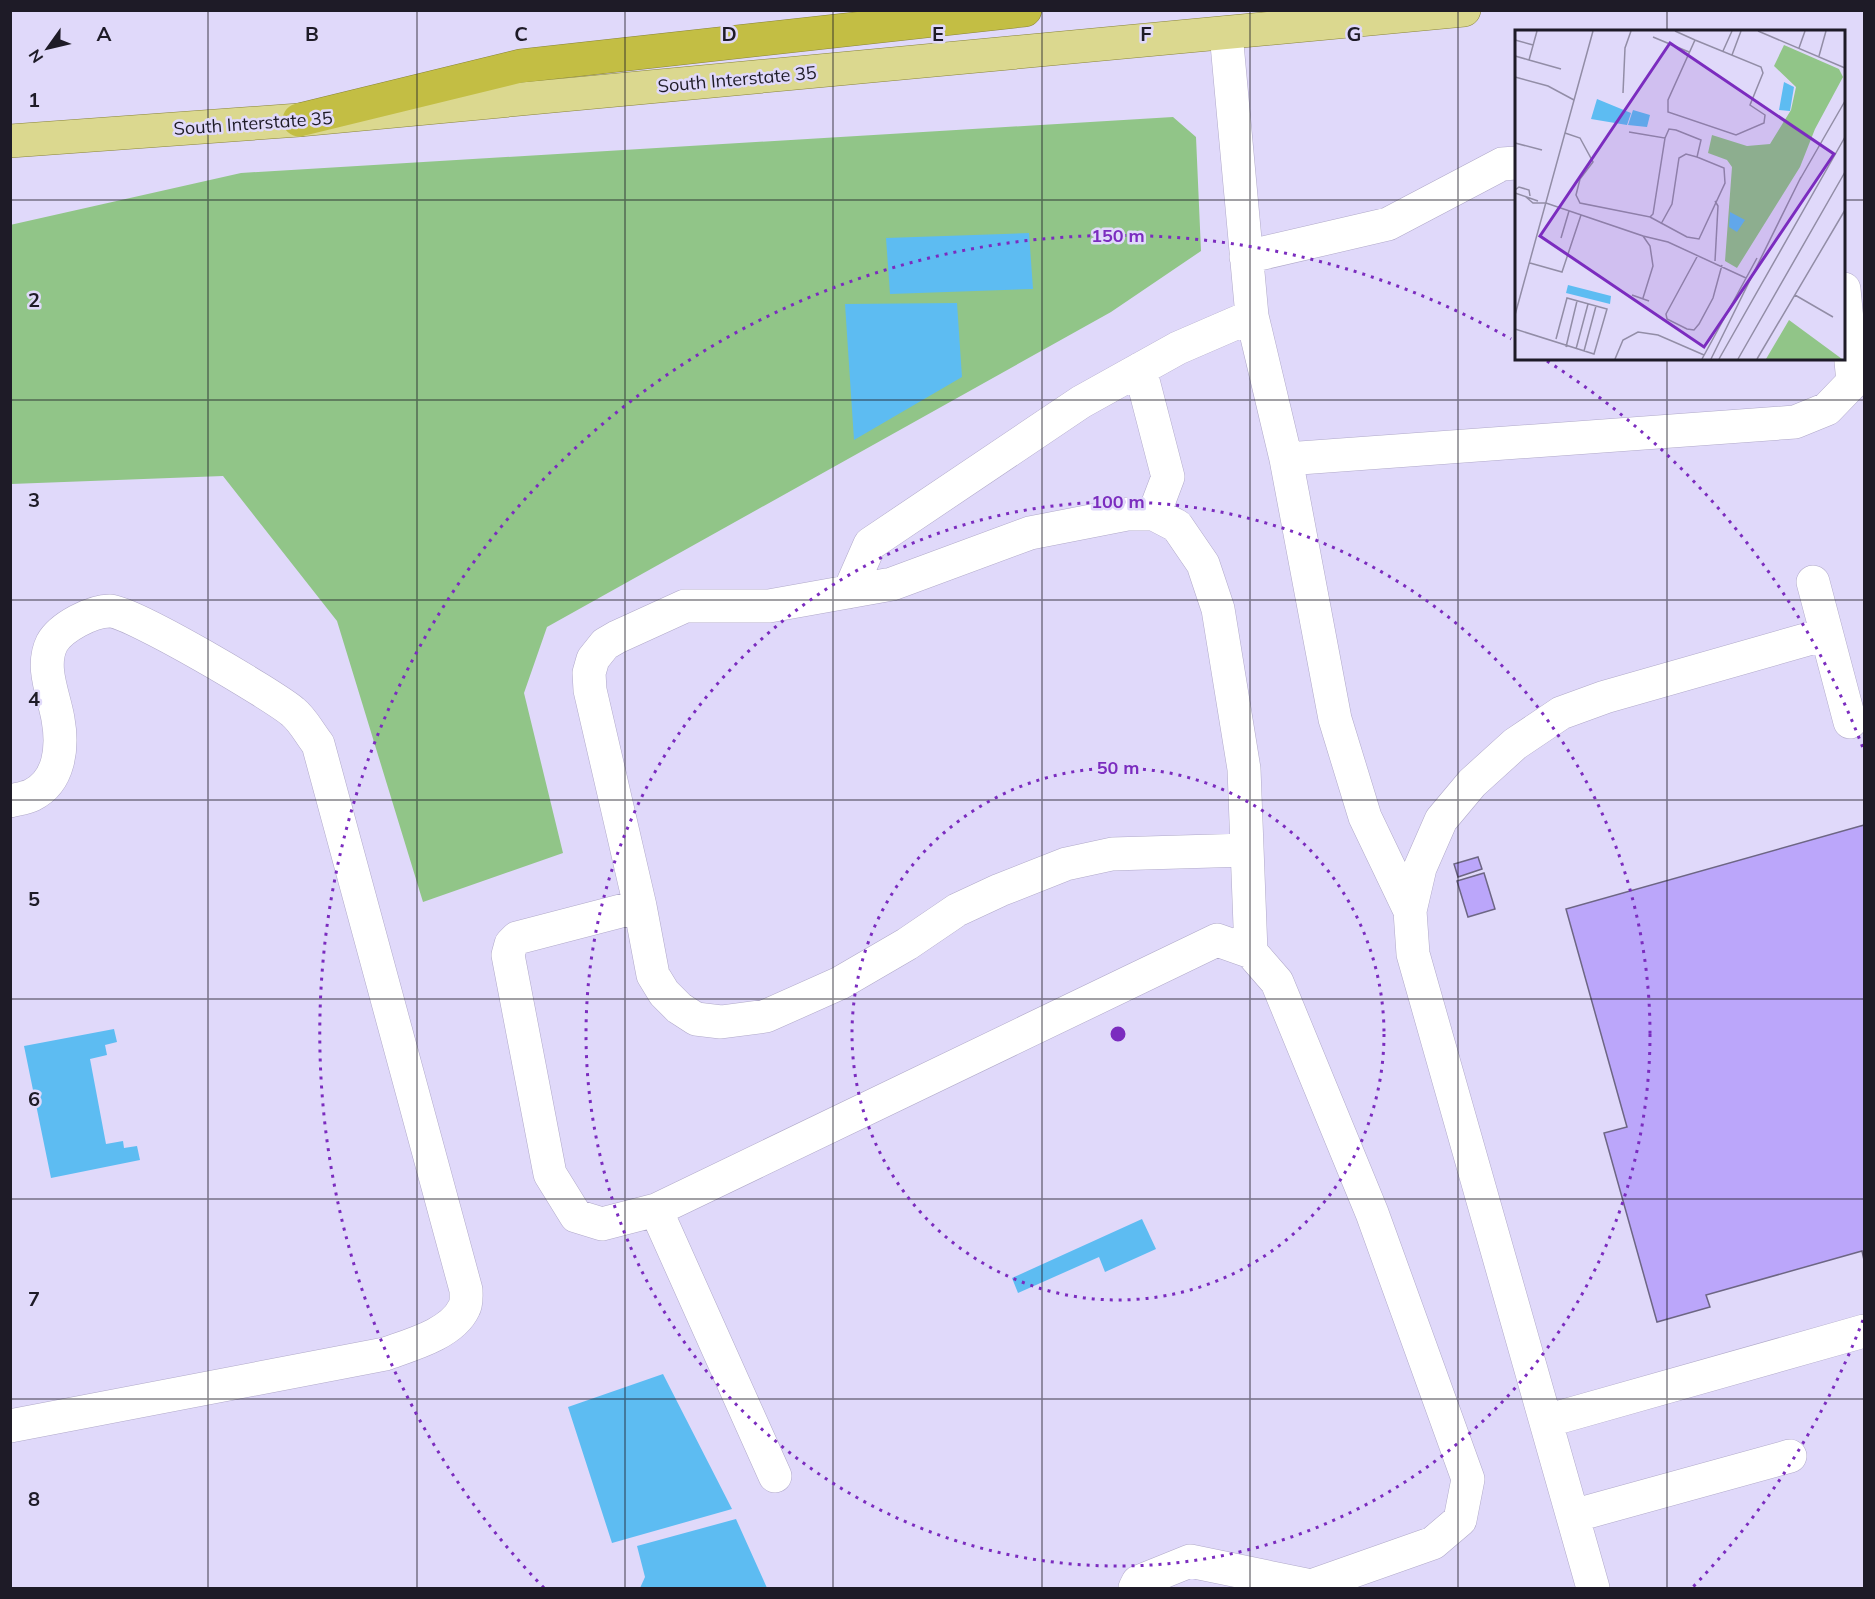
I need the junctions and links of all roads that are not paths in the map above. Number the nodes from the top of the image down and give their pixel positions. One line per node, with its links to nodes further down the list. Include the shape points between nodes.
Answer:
1 (1025, 10): 4 (highway, via 520,66)
2 (1464, 10): 3 (main road, South Interstate 35)
3 (1226, 33): 4 (main road, South Interstate 35); 7 (lane)
4 (299, 120): 5 (main road, South Interstate 35)
5 (10, 141)
6 (1515, 163): 7 (lane, via 1502,164 1388,224)
7 (1246, 257): 9 (lane)
8 (1845, 299): 11 (lane, via 1853,382 1827,409 1795,422)
9 (1252, 316): 10 (lane); 11 (lane)
10 (1140, 369): 12 (lane, via 1168,477); 14 (lane, via 1081,402 870,544)
11 (1286, 459): 20 (lane, via 1335,719 1365,817)
12 (1154, 514): 14 (lane, via 1127,514 1030,533 892,584); 18 (lane, via 1178,526 1203,564 1218,609 1244,769)
13 (1813, 582): 15 (lane)
14 (849, 592): 19 (lane, via 769,606 685,606 617,637 593,659 590,690)
15 (1826, 634): 16 (lane); 20 (lane, via 1561,713 1515,744 1472,783 1441,820 1420,868)
16 (1850, 722)
17 (10, 801): 25 (lane, via 32,795 47,785 58,765 58,720 47,667 52,644 65,628 83,618 111,611 130,617 270,694 295,713 318,744 466,1290 465,1307 454,1321 421,1341 385,1354)
18 (1247, 850): 19 (lane, via 1112,854 1066,864 957,910 840,983 766,1016 721,1022 696,1019 664,993 652,975); 21 (lane)
19 (640, 906): 22 (lane, via 517,938 508,955 550,1174 576,1216 602,1224)
20 (1410, 911): 24 (lane, via 1413,954)
21 (1251, 951): 22 (lane, via 1217,940); 29 (lane, via 1277,982 1372,1213 1468,1479 1460,1520 1433,1543 1311,1586 1190,1561 1138,1582)
22 (656, 1210): 27 (lane)
23 (1864, 1330): 24 (lane)
24 (1546, 1421): 28 (lane)
25 (10, 1426)
26 (1790, 1456): 28 (lane)
27 (775, 1476)
28 (1573, 1516): 30 (lane)
29 (1135, 1588)
30 (1593, 1588)

